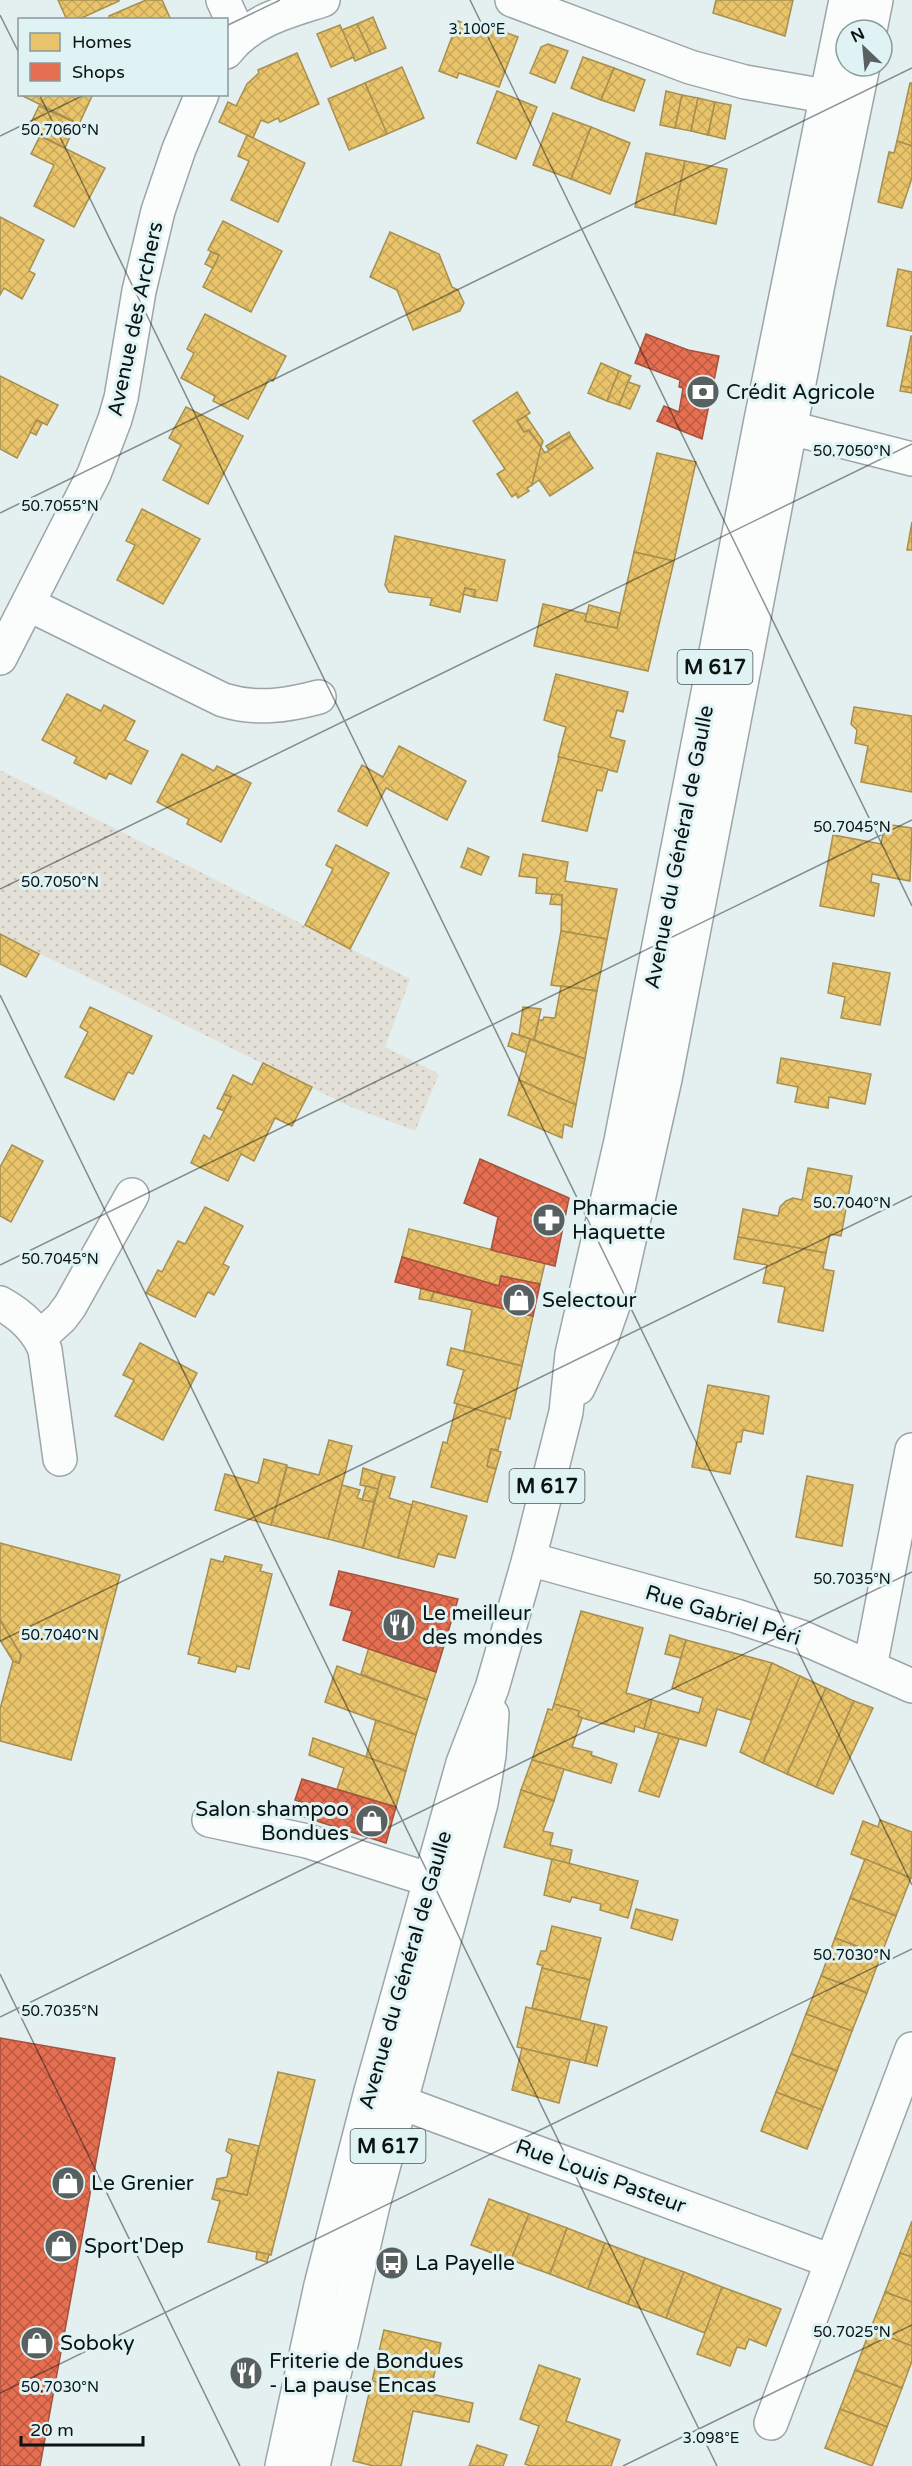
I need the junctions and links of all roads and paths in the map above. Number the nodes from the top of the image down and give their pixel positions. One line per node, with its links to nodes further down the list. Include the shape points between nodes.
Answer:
1 (224, 0): 6 (street)
2 (323, 0): 9 (street, via 275,15)
3 (512, 0): 12 (street, via 690,67 745,82)
4 (846, 0): 12 (street, Avenue du Général de Gaulle / M 617)
5 (876, 0): 7 (street)
6 (228, 18)
7 (872, 18)
8 (228, 20): 9 (street)
9 (233, 44)
10 (855, 78): 12 (street, Avenue du Général de Gaulle / M 617)
11 (201, 96): 15 (street, Avenue des Archers, via 158,212 116,419 94,474)
12 (841, 99): 13 (street, Avenue du Général de Gaulle / M 617)
13 (776, 424): 14 (street); 23 (street, Avenue du Général de Gaulle / M 617, via 572,1354 566,1412)
14 (912, 459)
15 (28, 604): 16 (street, Avenue des Archers); 17 (street, via 223,700 271,707)
16 (0, 658)
17 (319, 697)
18 (132, 1195): 20 (street, via 70,1306)
19 (0, 1303): 20 (street, via 20,1316)
20 (40, 1337): 22 (street)
21 (912, 1450): 24 (street)
22 (60, 1459)
23 (528, 1559): 24 (street, Rue Gabriel Péri, via 705,1606 801,1637); 27 (street, Avenue du Général de Gaulle / M 617, via 492,1689 463,1763)
24 (870, 1666): 25 (street, Rue Gabriel Péri)
25 (912, 1686)
26 (209, 1821): 27 (street, via 307,1841)
27 (443, 1884): 29 (street, Avenue du Général de Gaulle / M 617)
28 (912, 2049): 30 (street)
29 (385, 2096): 30 (street, Rue Louis Pasteur); 32 (street, Avenue du Général de Gaulle / M 617, via 321,2285); 33 (street, Avenue du Général de Gaulle / M 617, via 373,2205)
30 (831, 2260): 31 (street)
31 (771, 2423)
32 (282, 2466)
33 (313, 2466)

